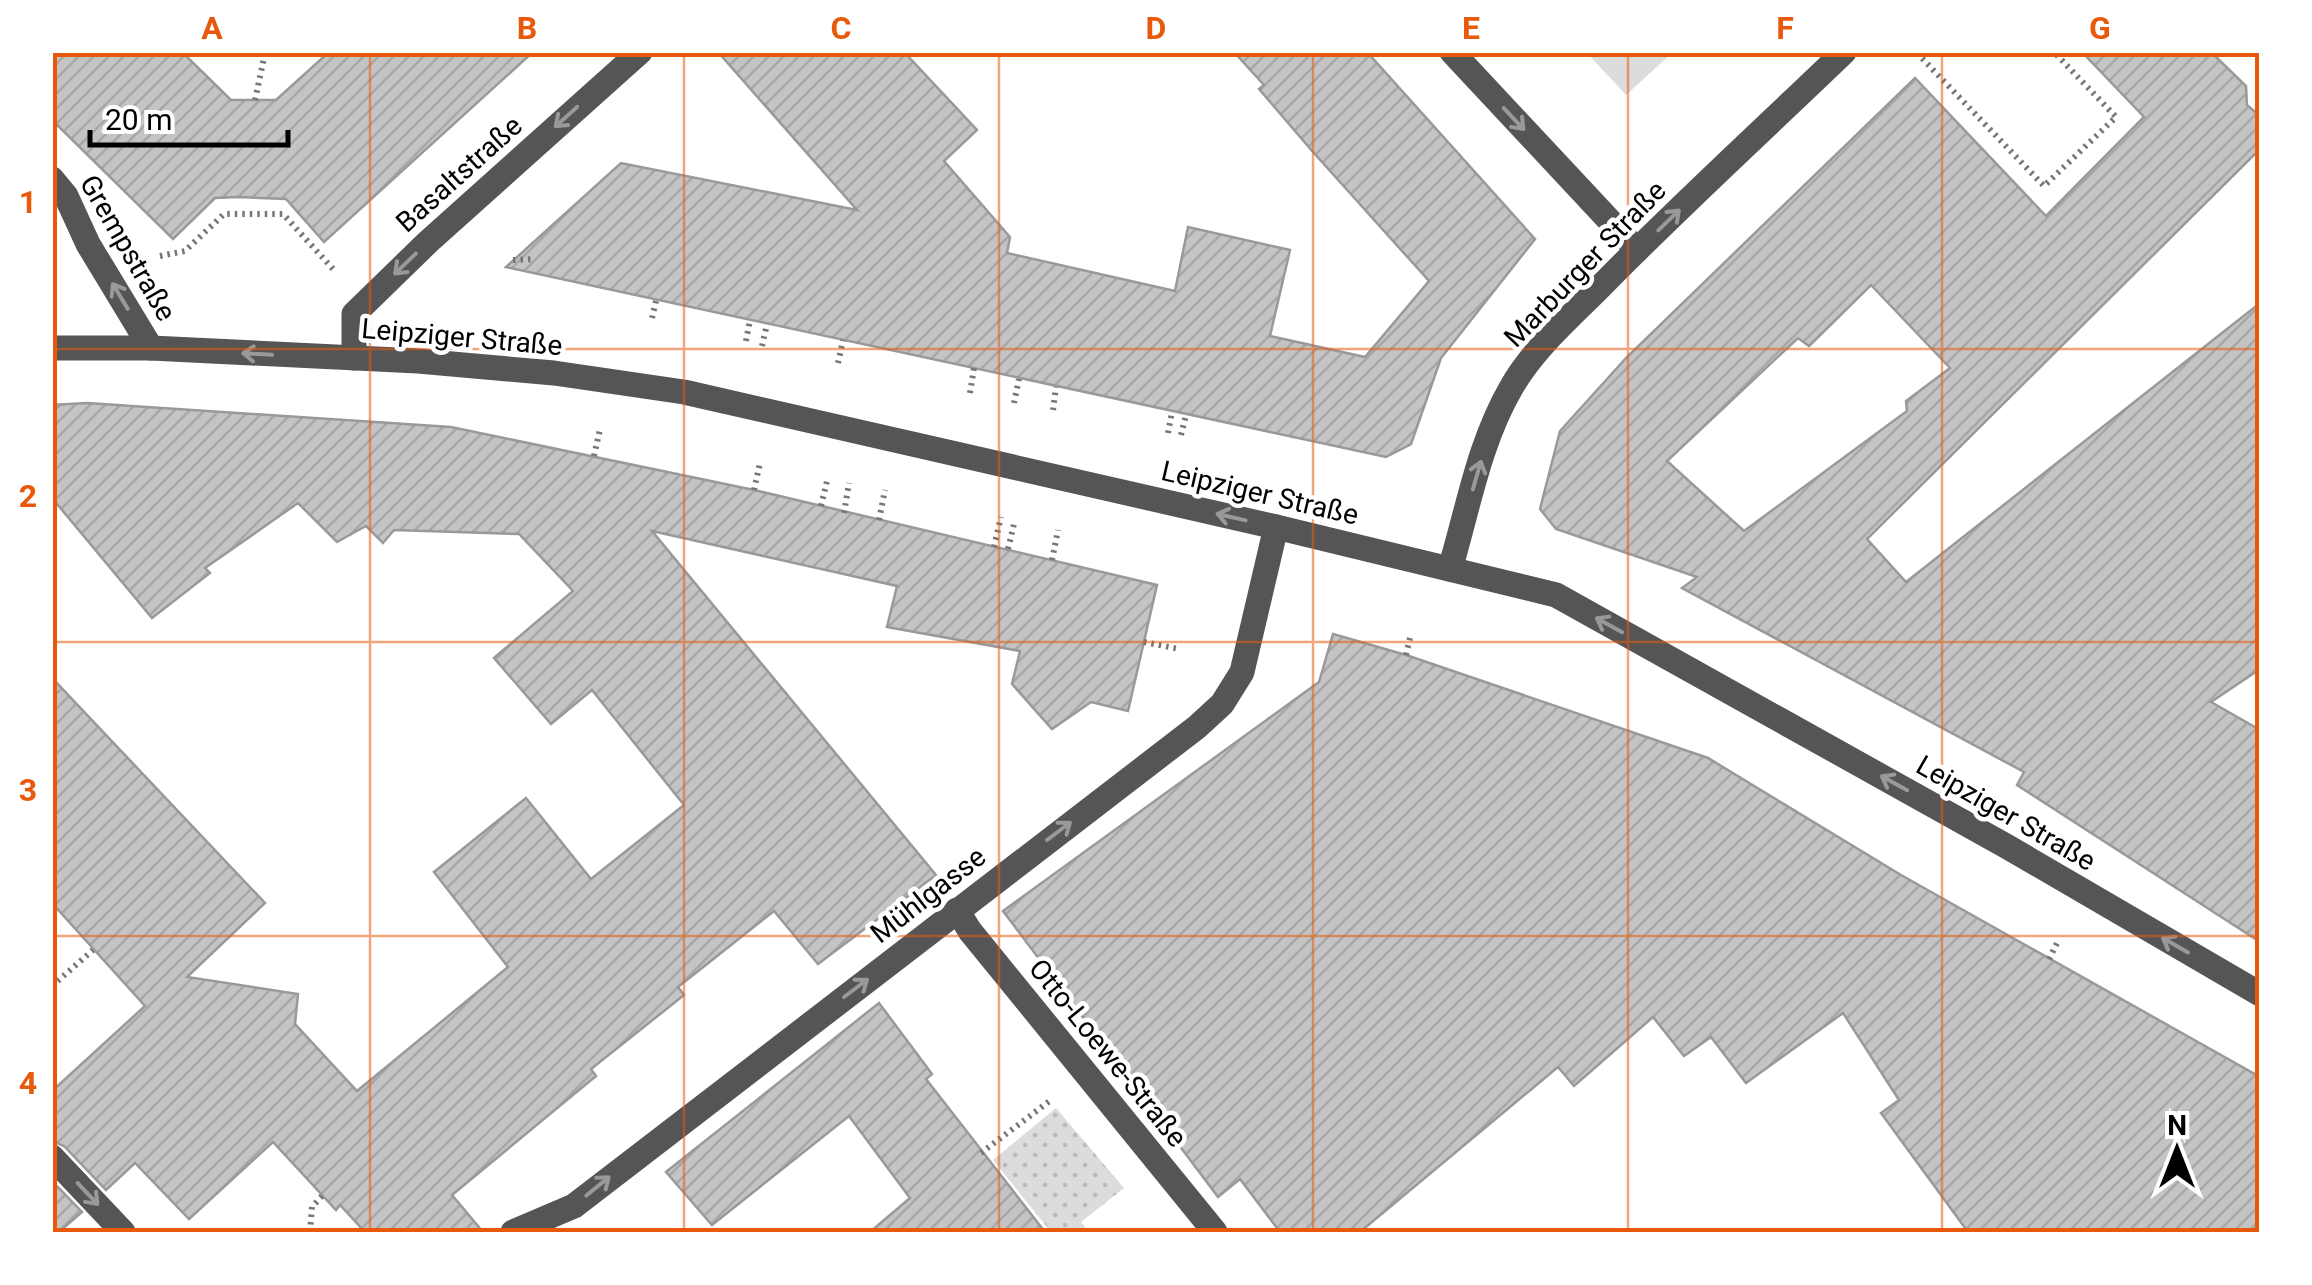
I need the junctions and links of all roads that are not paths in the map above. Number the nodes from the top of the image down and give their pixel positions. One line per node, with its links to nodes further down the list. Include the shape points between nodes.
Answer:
1 (640, 52): 8 (street, Basaltstraße, one-way to 8, via 354,314)
2 (1452, 52): 5 (street, one-way to 5)
3 (1844, 52): 5 (street, Marburger Straße, one-way to 3)
4 (52, 179): 7 (street, Grempstraße, one-way to 4)
5 (1637, 250): 10 (street, Marburger Straße, one-way to 5, via 1477,470 1511,388 1544,344)
6 (52, 348): 7 (street, Leipziger Straße)
7 (151, 348): 8 (street, Leipziger Straße, one-way to 7)
8 (354, 358): 9 (street, Leipziger Straße, one-way to 8, via 684,392)
9 (1276, 527): 10 (street, Leipziger Straße); 11 (street, Mühlgasse, one-way to 9, via 1222,704 1242,672)
10 (1450, 569): 12 (street, Leipziger Straße, one-way to 10, via 1556,595)
11 (957, 910): 15 (street, Mühlgasse, one-way to 11, via 574,1206); 16 (street, Otto-Loewe-Straße)
12 (2260, 994)
13 (52, 1157): 14 (street, one-way to 14)
14 (123, 1232)
15 (513, 1232)
16 (1215, 1232)

